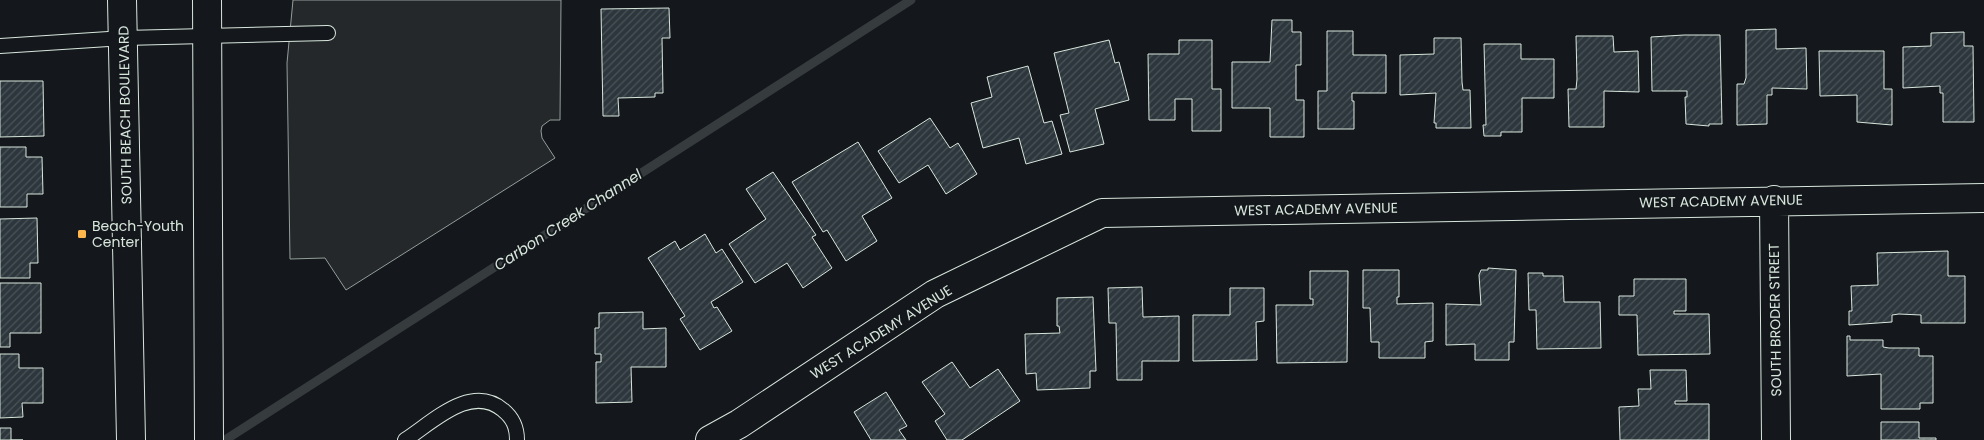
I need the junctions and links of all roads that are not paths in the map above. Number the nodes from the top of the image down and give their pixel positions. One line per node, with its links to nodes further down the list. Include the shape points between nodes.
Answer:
1 (122, 0): 5 (street, SOUTH BEACH BOULEVARD)
2 (207, 0): 4 (street)
3 (328, 33): 4 (lane)
4 (208, 35): 5 (lane); 11 (street)
5 (124, 38): 6 (lane); 10 (street, SOUTH BEACH BOULEVARD)
6 (0, 46)
7 (1984, 198): 8 (street, WEST ACADEMY AVENUE)
8 (1774, 200): 9 (street, WEST ACADEMY AVENUE, via 1102,213 935,294); 15 (street, SOUTH BRODER STREET)
9 (743, 432): 14 (street, WEST ACADEMY AVENUE)
10 (131, 435)
11 (209, 440)
12 (405, 440): 13 (lane, via 463,403 475,400 490,401 512,418)
13 (518, 440)
14 (710, 440)
15 (1776, 440)

